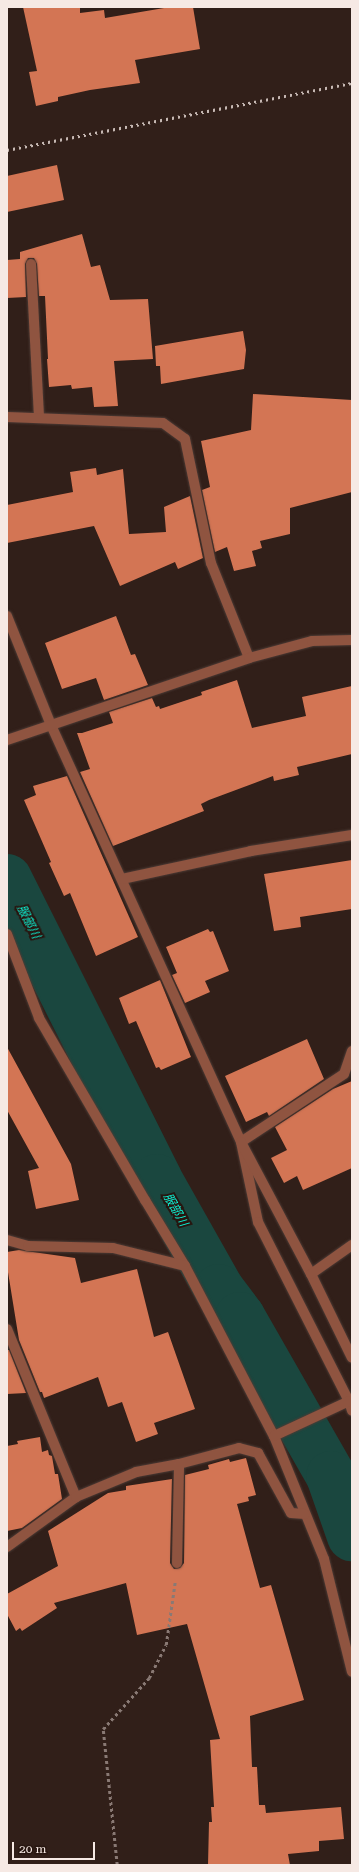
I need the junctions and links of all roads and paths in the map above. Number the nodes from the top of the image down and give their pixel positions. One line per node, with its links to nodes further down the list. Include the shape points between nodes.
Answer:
1 (31, 264): 3 (street)
2 (7, 417): 3 (street)
3 (39, 418): 6 (street, via 163,423 185,439 211,563)
4 (7, 616): 7 (street)
5 (352, 640): 6 (street, via 312,641)
6 (249, 658): 7 (street)
7 (51, 725): 8 (street); 10 (street)
8 (7, 740)
9 (352, 835): 10 (street, via 251,851)
10 (122, 879): 13 (street)
11 (7, 934): 16 (street, via 39,1018)
12 (352, 1051): 13 (street, via 344,1074)
13 (241, 1142): 17 (street); 20 (street, via 258,1222)
14 (7, 1240): 16 (street, via 28,1246 113,1248)
15 (352, 1245): 17 (street)
16 (186, 1266): 22 (street)
17 (311, 1274): 19 (street)
18 (7, 1329): 24 (street)
19 (352, 1358)
20 (347, 1401): 21 (street); 22 (street)
21 (352, 1411)
22 (274, 1436): 25 (street)
23 (179, 1464): 24 (street, via 136,1472); 25 (street, via 239,1448 258,1453 291,1514); 27 (street)
24 (76, 1497): 26 (street)
25 (305, 1514): 28 (street, via 324,1559)
26 (7, 1547)
27 (178, 1563): 29 (path, via 166,1645 149,1678 103,1729)
28 (352, 1672)
29 (117, 1865)

